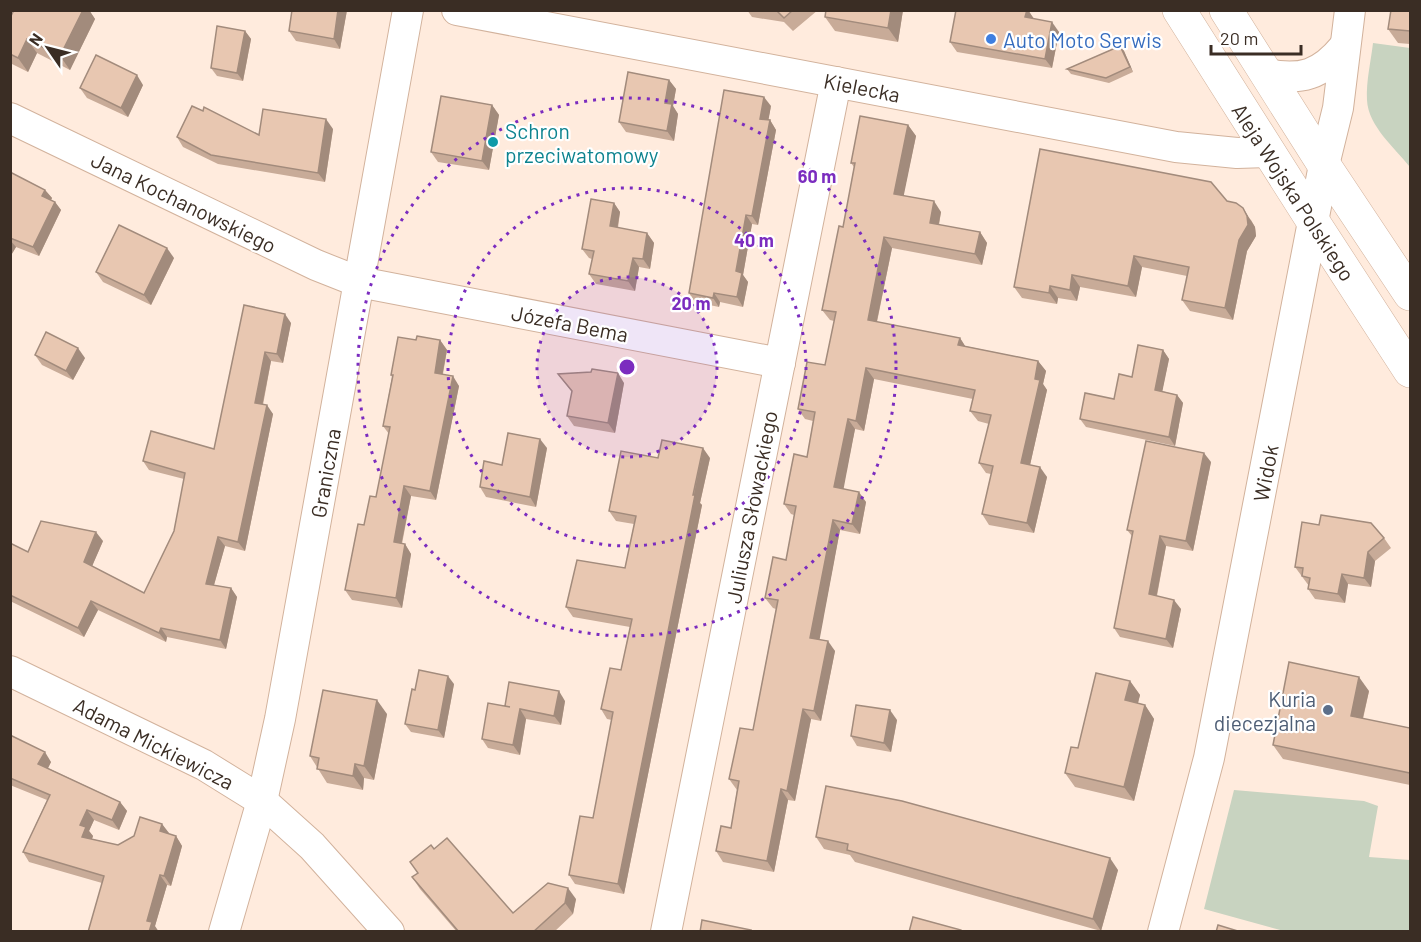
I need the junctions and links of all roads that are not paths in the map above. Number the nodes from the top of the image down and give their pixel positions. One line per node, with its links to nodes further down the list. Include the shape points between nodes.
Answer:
1 (408, 10): 13 (street, Graniczna)
2 (456, 10): 8 (street, Kielecka)
3 (1179, 10): 10 (main road, Aleja Wojska Polskiego)
4 (1226, 10): 7 (main road, Aleja Wojska Polskiego)
5 (1350, 10): 6 (street, Widok)
6 (1344, 47): 7 (street, via 1324,68 1311,74); 11 (street, Widok, via 1338,108)
7 (1266, 74): 11 (main road, Aleja Wojska Polskiego)
8 (836, 82): 10 (street, Kielecka, via 1176,147); 15 (street, Juliusza Słowackiego)
9 (10, 118): 13 (street, Jana Kochanowskiego, via 316,266)
10 (1268, 152): 12 (main road, Aleja Wojska Polskiego)
11 (1324, 165): 12 (street, Widok); 14 (main road, Aleja Wojska Polskiego)
12 (1314, 223): 16 (main road, Aleja Wojska Polskiego); 22 (street, Widok, via 1209,758)
13 (359, 282): 15 (street, Józefa Bema); 18 (street, Graniczna)
14 (1410, 294)
15 (780, 363): 21 (street, Juliusza Słowackiego)
16 (1410, 371)
17 (10, 671): 18 (street, Adama Mickiewicza, via 204,765)
18 (262, 801): 19 (street, Graniczna); 20 (street, Adama Mickiewicza, via 312,846)
19 (224, 932)
20 (389, 932)
21 (666, 932)
22 (1163, 932)

